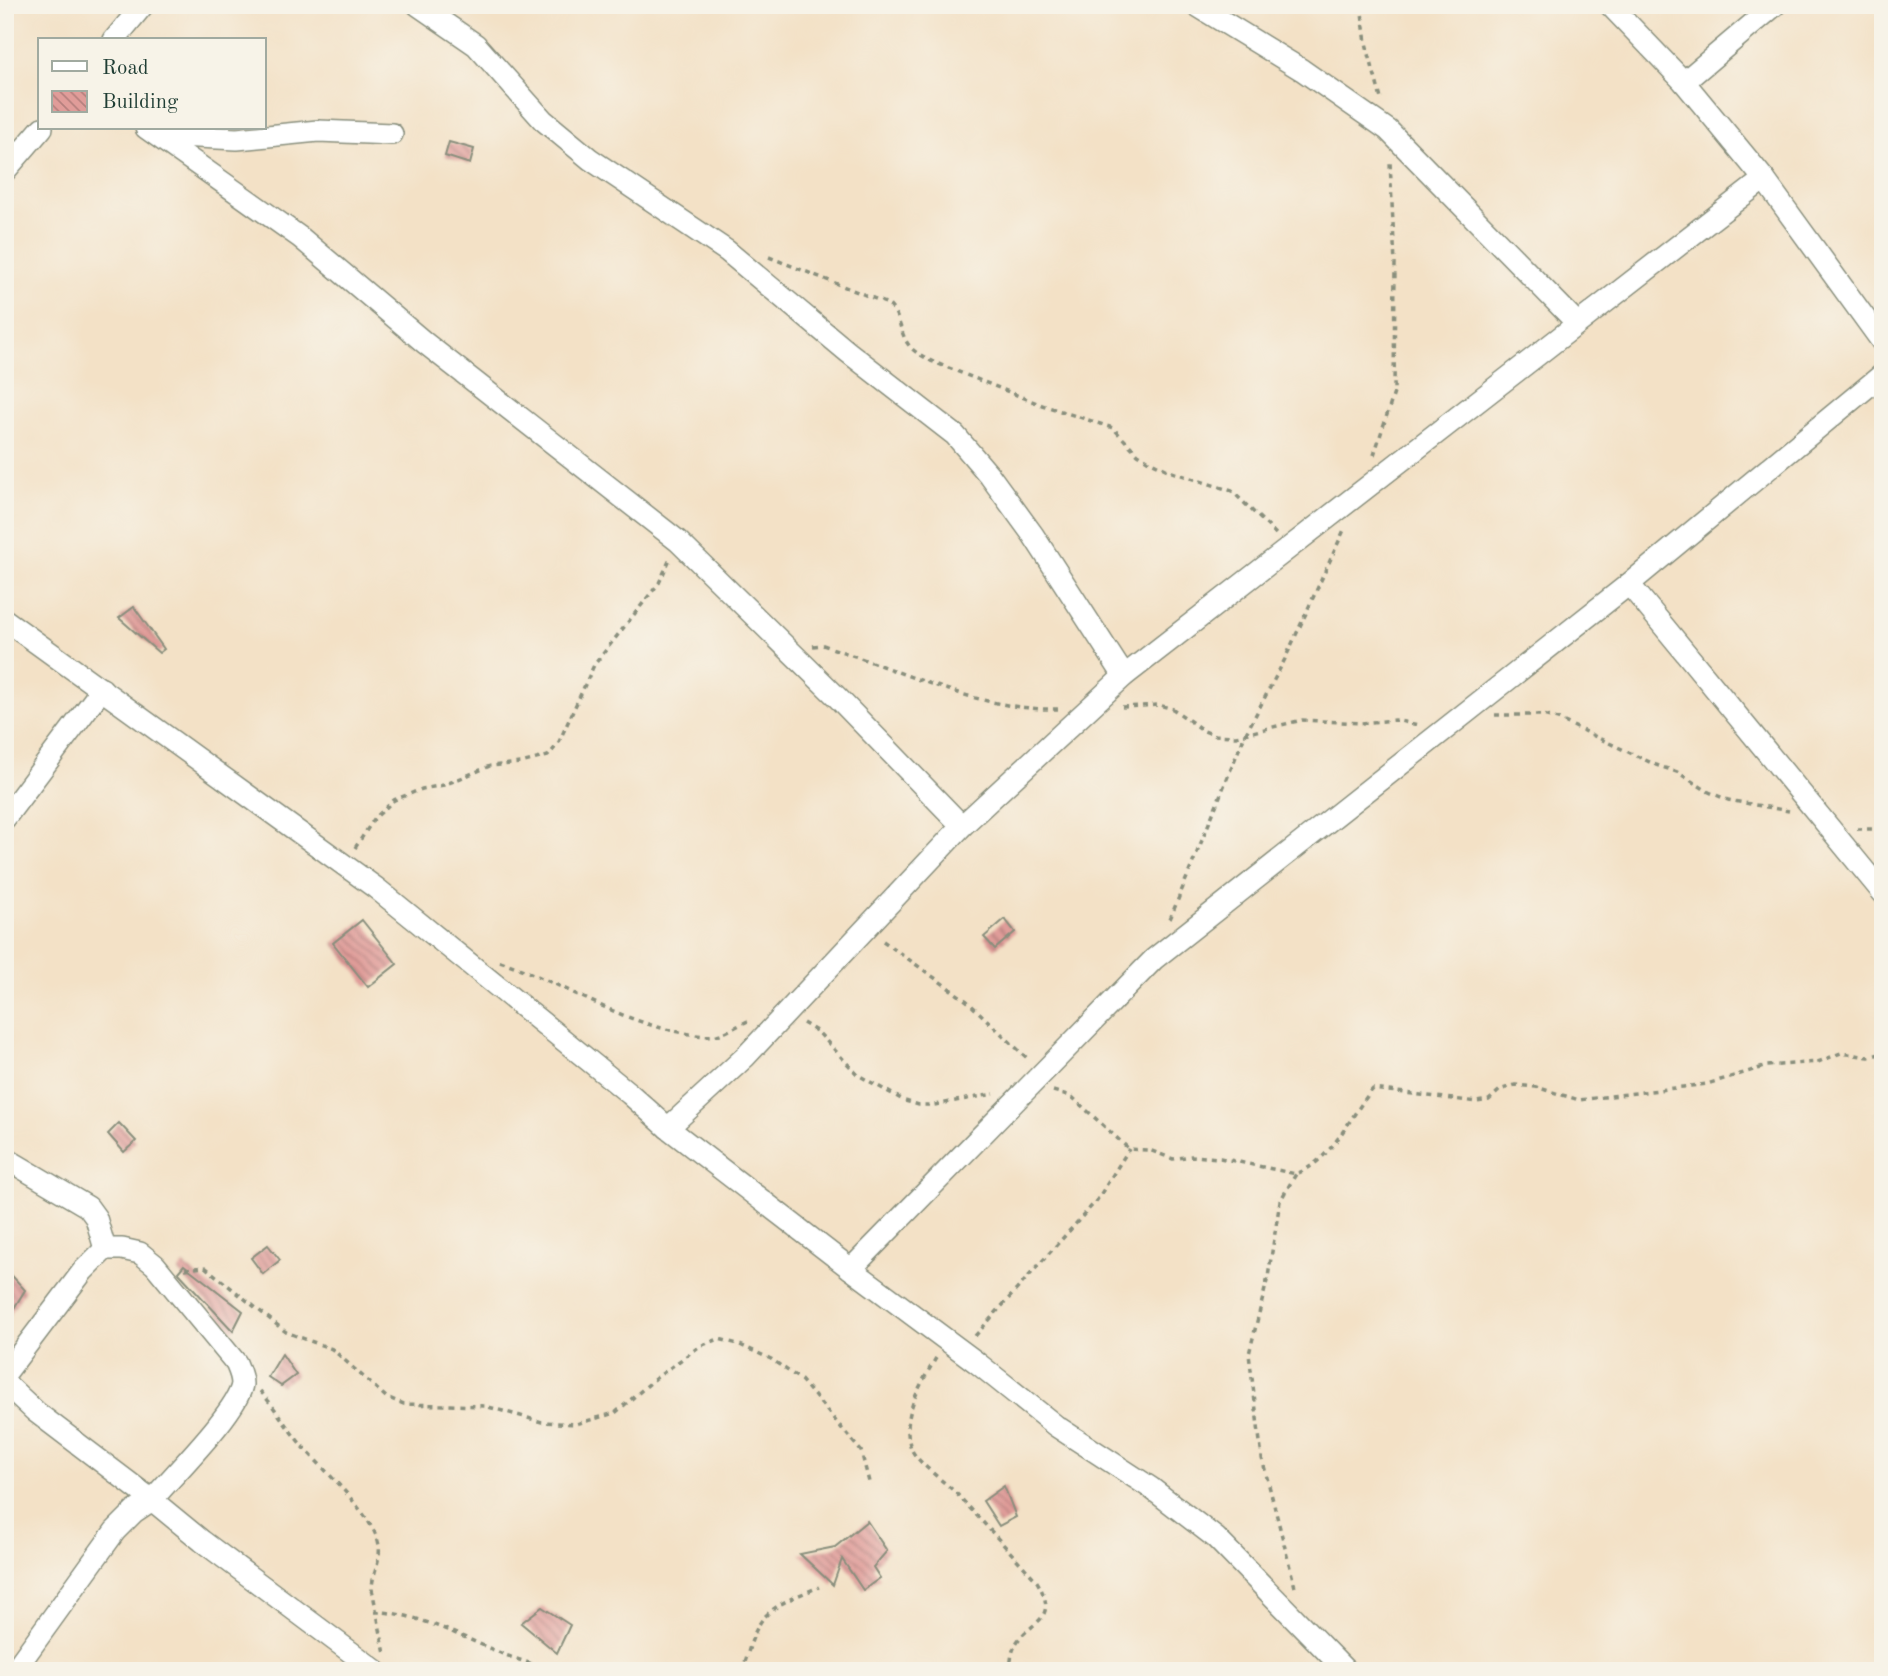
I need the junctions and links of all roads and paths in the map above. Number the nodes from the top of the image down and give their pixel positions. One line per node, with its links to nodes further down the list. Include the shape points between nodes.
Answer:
1 (143, 5): 7 (street)
2 (418, 5): 24 (street, via 476,45 543,120 590,159 727,251 955,435 1034,535)
3 (1196, 5): 10 (street, via 1302,69)
4 (1361, 5): 10 (path)
5 (1610, 5): 8 (street)
6 (1775, 5): 8 (street)
7 (116, 38)
8 (1684, 82): 14 (street)
9 (40, 130): 13 (street)
10 (1388, 130): 16 (street)
11 (152, 132): 12 (street, via 237,139 318,131); 19 (street, via 301,238 425,343)
12 (392, 134)
13 (5, 170)
14 (1763, 178): 16 (street); 17 (street)
15 (769, 258): 20 (path, via 888,304 914,352 931,361 1101,423 1149,461 1232,491)
16 (1577, 323): 20 (street)
17 (1883, 343)
18 (1883, 374): 21 (street)
19 (678, 541): 31 (street); 32 (path, via 659,583 594,665 548,757 491,766 394,800 374,819)
20 (1289, 547): 24 (street)
21 (1629, 584): 27 (street); 30 (street)
22 (5, 620): 25 (street)
23 (812, 646): 26 (path, via 840,650 967,696 1047,709)
24 (1124, 676): 26 (street)
25 (102, 689): 29 (street); 32 (street)
26 (1089, 708): 28 (path, via 1159,705 1173,709 1204,731 1236,736 1302,720 1395,720); 31 (street)
27 (1468, 711): 28 (street); 30 (path, via 1558,719 1728,800)
28 (1445, 729): 38 (street, via 1154,959)
29 (5, 818)
30 (1821, 818): 33 (street)
31 (962, 826): 34 (street)
32 (345, 865): 35 (street)
33 (1883, 893)
34 (869, 927): 36 (street); 38 (path, via 887,945 967,1001 1016,1045)
35 (457, 954): 36 (path, via 514,966 646,1025 675,1031 716,1035 752,1020); 40 (street)
36 (782, 1018): 39 (path, via 818,1032 858,1075 905,1101 933,1105); 40 (street)
37 (1883, 1053): 43 (path, via 1869,1057 1841,1053 1818,1062 1767,1066 1707,1084 1579,1100 1515,1085 1477,1102 1373,1089 1325,1154)
38 (1035, 1081): 41 (path, via 1071,1096); 45 (street)
39 (996, 1093)
40 (668, 1128): 45 (street)
41 (1129, 1149): 43 (path, via 1173,1159 1220,1158); 47 (path, via 1097,1200)
42 (5, 1158): 44 (street, via 88,1207)
43 (1296, 1174): 54 (path, via 1280,1201 1249,1354 1262,1458)
44 (105, 1249): 46 (street, via 140,1253); 48 (street)
45 (851, 1269): 47 (street)
46 (163, 1275): 49 (street, via 236,1363); 51 (path, via 194,1266 205,1268 286,1332 332,1349 386,1397 420,1406 485,1406 541,1422 576,1424 615,1413 700,1346 719,1339 738,1344 801,1380 861,1451)
47 (954, 1346): 60 (path, via 918,1390 908,1429 911,1451 955,1492 1045,1594 1045,1614 1012,1648 1011,1661); 61 (street, via 1056,1426 1151,1488 1216,1538)
48 (5, 1374)
49 (241, 1378): 52 (street, via 235,1401); 55 (path, via 263,1394 370,1524 380,1548 372,1579)
50 (5, 1383): 52 (street)
51 (869, 1482)
52 (152, 1500): 56 (street, via 202,1541); 57 (street, via 115,1531)
53 (819, 1587): 59 (path, via 772,1610 761,1621)
54 (1295, 1590)
55 (375, 1612): 56 (path); 58 (path, via 411,1619)
56 (382, 1667)
57 (14, 1671)
58 (555, 1671)
59 (742, 1671)
60 (1019, 1671)
61 (1346, 1671)

